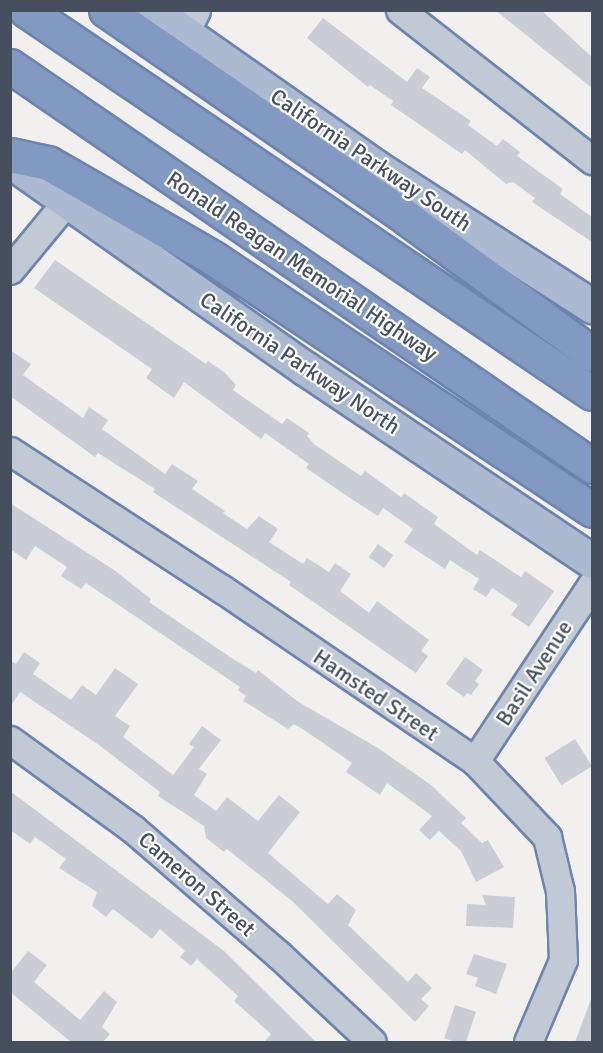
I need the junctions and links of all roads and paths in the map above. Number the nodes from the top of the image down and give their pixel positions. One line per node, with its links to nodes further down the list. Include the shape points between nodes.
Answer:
1 (26, 10): 14 (highway)
2 (106, 10): 13 (highway, via 407,218)
3 (152, 10): 5 (main road, California Parkway South)
4 (400, 10): 8 (street)
5 (190, 22): 12 (main road, California Parkway South, via 376,167)
6 (10, 66): 16 (highway, Ronald Reagan Memorial Highway)
7 (10, 155): 17 (highway, via 48,163 213,258)
8 (592, 160)
9 (10, 161): 10 (main road, California Parkway North)
10 (67, 201): 11 (street); 18 (main road, California Parkway North, via 306,369)
11 (10, 270)
12 (592, 306)
13 (592, 354)
14 (592, 393)
15 (10, 452): 21 (street, Hamsted Street, via 222,589)
16 (592, 466)
17 (592, 510)
18 (592, 561)
19 (592, 584): 21 (street, Basil Avenue)
20 (10, 740): 22 (street, Cameron Street, via 133,829 279,955)
21 (475, 762): 23 (street, Hamsted Street, via 547,837 560,891 563,960)
22 (372, 1042)
23 (528, 1042)

